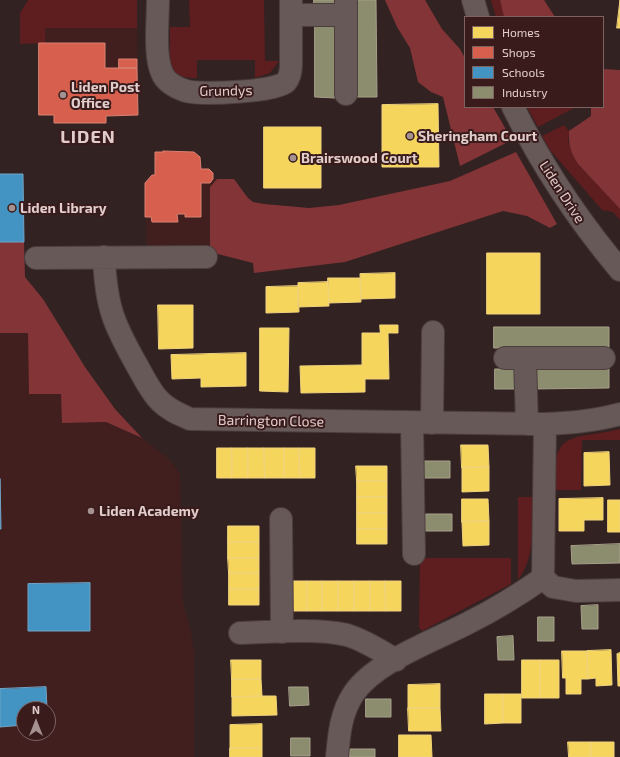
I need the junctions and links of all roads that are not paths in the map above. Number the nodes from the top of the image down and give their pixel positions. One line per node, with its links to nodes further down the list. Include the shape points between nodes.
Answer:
1 (158, 0): 3 (street, Grundys, via 158,53 162,74 171,84 188,91 259,90 277,87 286,82 291,64)
2 (473, 0): 5 (street)
3 (291, 7): 4 (street)
4 (346, 8): 6 (street)
5 (478, 16)
6 (346, 94)
7 (514, 108): 11 (street, Liden Drive, via 541,161 571,208)
8 (104, 257): 9 (street); 10 (street); 15 (street, Barrington Close, via 105,288 117,329 160,402 172,411 190,419)
9 (206, 257)
10 (36, 258)
11 (620, 270)
12 (432, 332): 15 (street)
13 (604, 358): 16 (street, via 515,358)
14 (620, 414): 16 (street, Barrington Close, via 570,424)
15 (422, 423): 16 (street, Barrington Close); 18 (street)
16 (536, 424): 19 (street)
17 (281, 519): 21 (street)
18 (414, 554)
19 (543, 578): 20 (street, via 553,587 576,591); 23 (street, via 522,593)
20 (620, 590)
21 (282, 632): 22 (street); 23 (street, via 346,635)
22 (240, 633)
23 (396, 660): 24 (street, via 370,675 354,693 343,714)
24 (337, 757)

